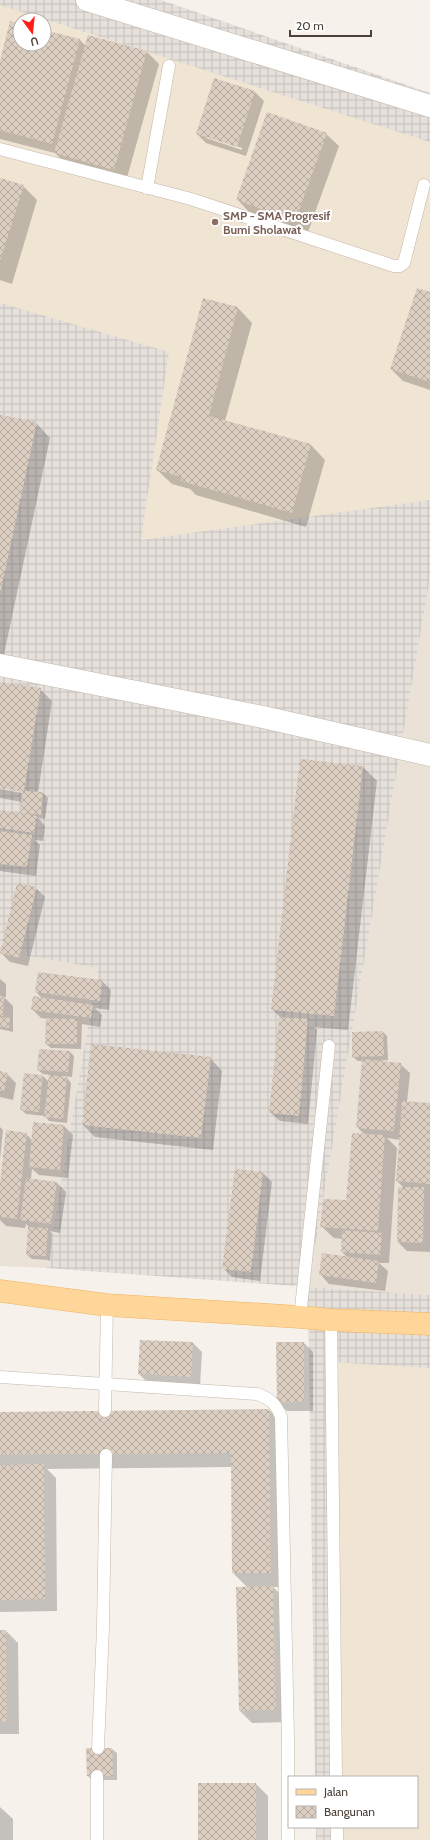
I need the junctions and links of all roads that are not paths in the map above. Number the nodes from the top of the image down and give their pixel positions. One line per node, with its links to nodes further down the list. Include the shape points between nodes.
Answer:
1 (87, 0): 3 (street)
2 (169, 66): 6 (lane)
3 (430, 106)
4 (0, 149): 6 (lane)
5 (424, 185): 6 (lane, via 404,263 400,266 191,199)
6 (147, 188)
7 (0, 665): 8 (street, via 263,717)
8 (430, 755)
9 (329, 1046): 12 (lane)
10 (0, 1292): 11 (main road)
11 (107, 1305): 12 (main road); 16 (lane)
12 (300, 1317): 13 (main road)
13 (330, 1320): 14 (main road); 21 (lane)
14 (430, 1324)
15 (0, 1377): 16 (lane)
16 (104, 1384): 17 (lane); 24 (lane, via 257,1394 269,1398 277,1406 281,1418)
17 (105, 1411)
18 (106, 1455): 19 (lane)
19 (98, 1748)
20 (97, 1776): 23 (lane)
21 (336, 1776)
22 (337, 1828): 25 (lane)
23 (97, 1840)
24 (288, 1840)
25 (337, 1840)

